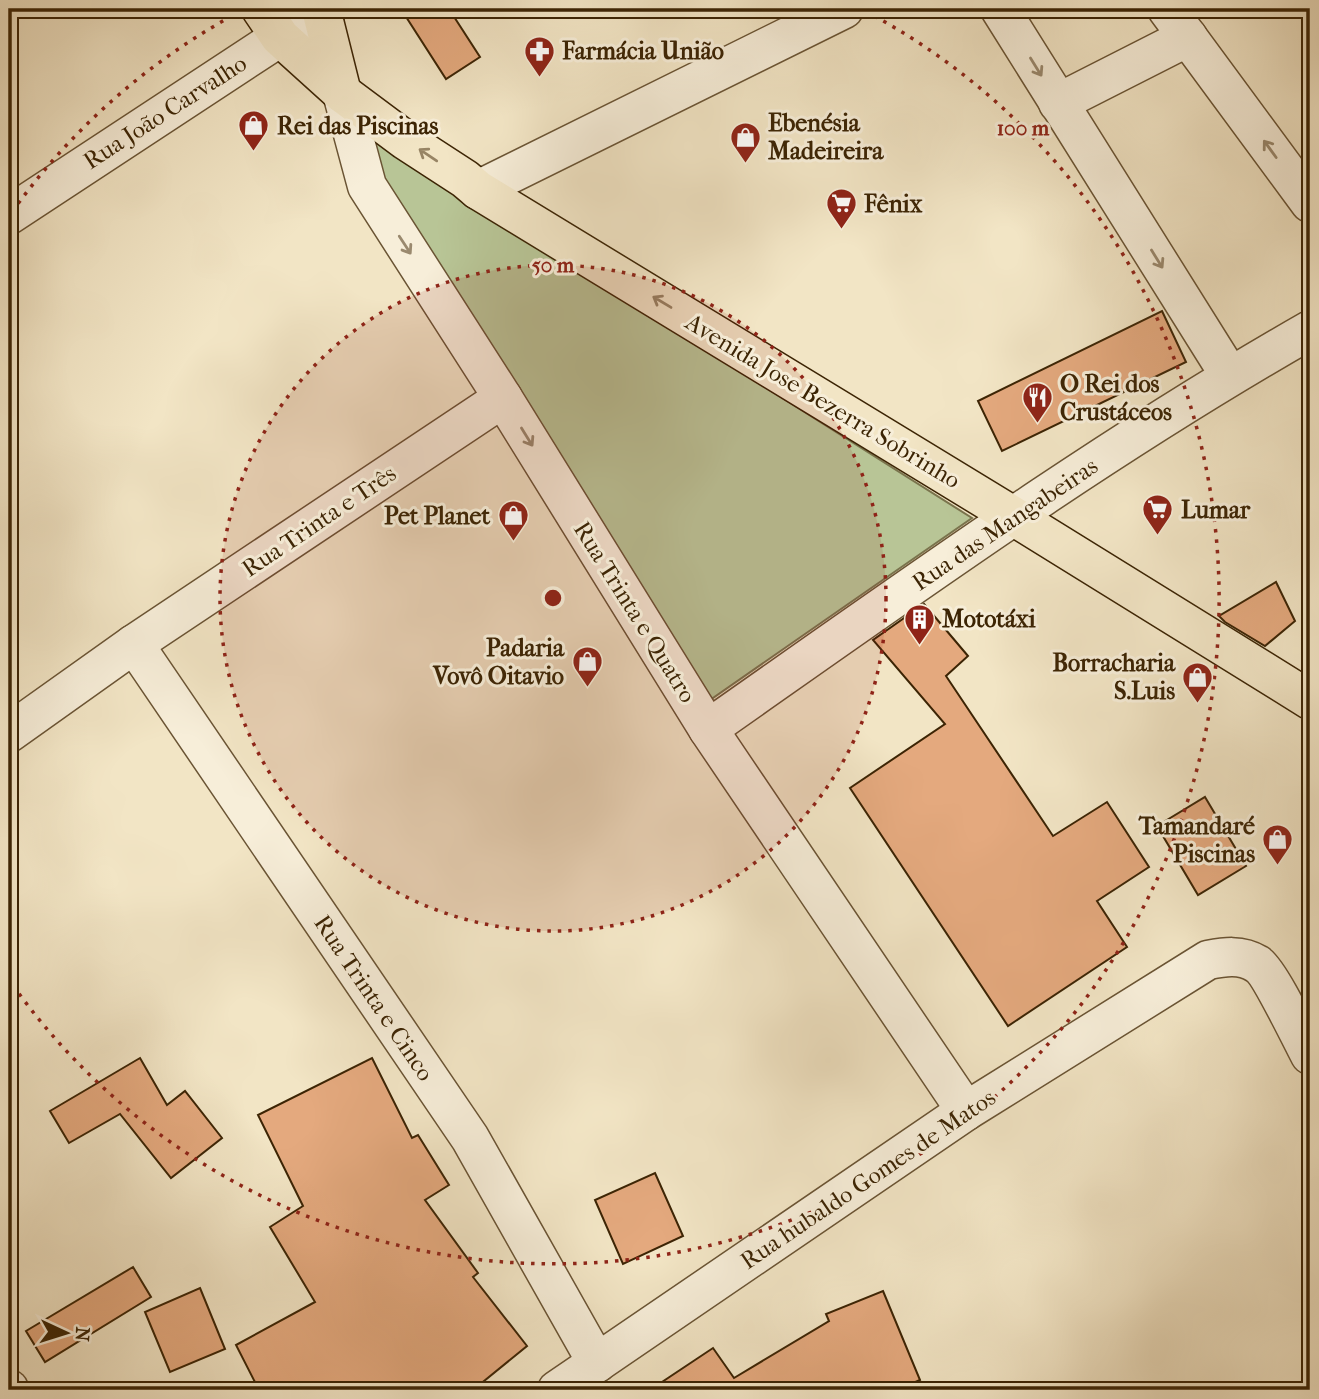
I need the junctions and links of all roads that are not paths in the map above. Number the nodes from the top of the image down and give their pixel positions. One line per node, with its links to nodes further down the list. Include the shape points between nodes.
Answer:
1 (844, 9): 8 (street)
2 (1000, 9): 7 (street, one-way to 7)
3 (324, 10): 4 (street, Rua João Carvalho); 6 (main road)
4 (271, 23): 6 (main road, Avenida Jose Bezerra Sobrinho); 10 (street, Rua João Carvalho)
5 (1177, 23): 7 (street); 9 (street, one-way to 5)
6 (342, 93): 8 (main road, Avenida Jose Bezerra Sobrinho, one-way to 6); 13 (street, Rua Trinta e Quatro, one-way to 13, via 367,186)
7 (1058, 103): 12 (street, one-way to 12)
8 (478, 190): 14 (main road, Avenida Jose Bezerra Sobrinho, one-way to 8)
9 (1310, 204)
10 (9, 215)
11 (1310, 330): 12 (street, Rua das Mangabeiras)
12 (1230, 376): 14 (street, Rua das Mangabeiras)
13 (503, 398): 15 (street, Rua Trinta e Três); 17 (street, Rua Trinta e Quatro, one-way to 17)
14 (1013, 516): 16 (main road, Avenida Jose Bezerra Sobrinho); 17 (street, Rua das Mangabeiras)
15 (134, 644): 18 (street, Rua Trinta e Três); 21 (street, Rua Trinta e Cinco, via 470,1138)
16 (1310, 700)
17 (708, 729): 20 (street, Rua Trinta e Quatro)
18 (9, 733)
19 (1310, 1055): 20 (street, Rua hubaldo Gomes de Matos, via 1259,965 1225,957 1208,960 1184,974)
20 (966, 1111): 21 (street, Rua hubaldo Gomes de Matos)
21 (597, 1363): 22 (street, Rua hubaldo Gomes de Matos)
22 (557, 1390)

